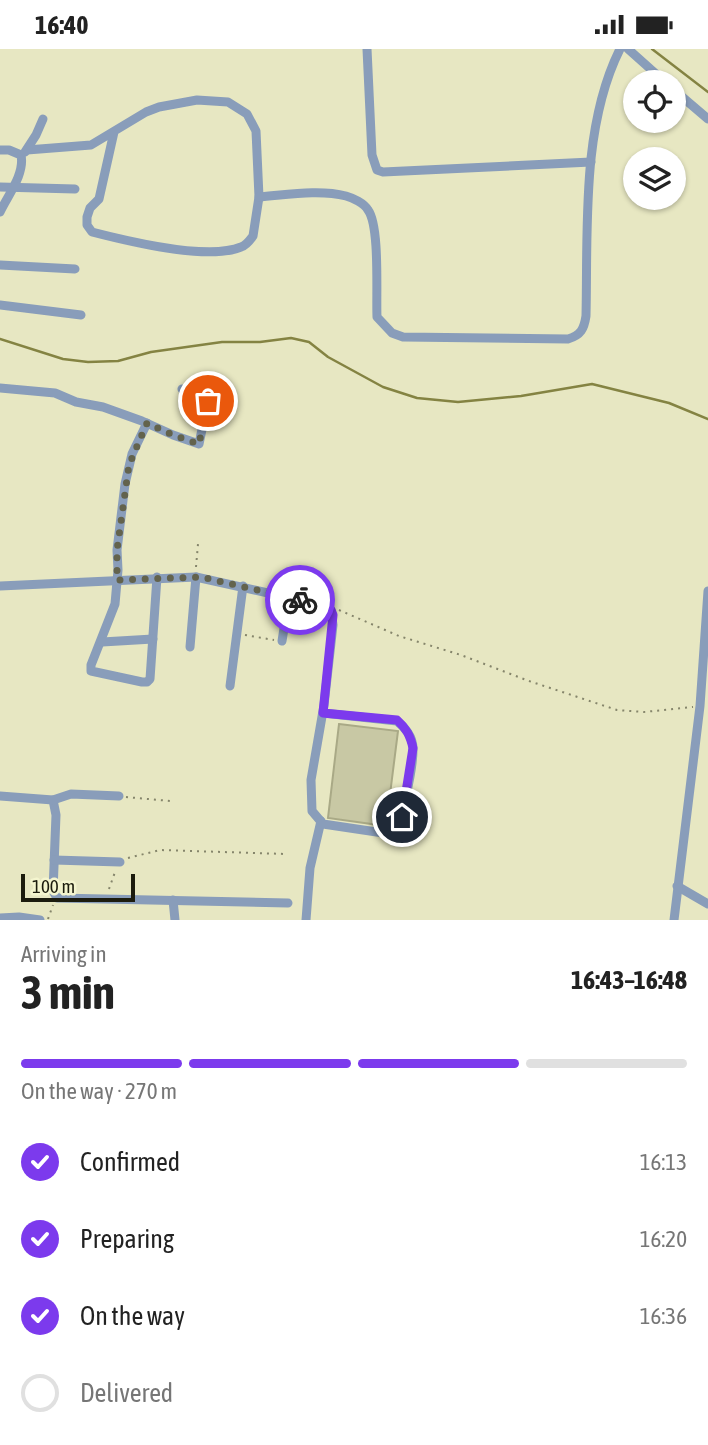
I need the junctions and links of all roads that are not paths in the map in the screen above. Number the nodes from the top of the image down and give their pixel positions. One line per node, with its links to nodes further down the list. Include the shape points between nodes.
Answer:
1 (367, 49): 11 (street, via 372,156 377,170)
2 (620, 49): 11 (street, via 607,76)
3 (628, 49): 4 (street)
4 (652, 70)
5 (686, 100): 7 (street)
6 (43, 119): 10 (street)
7 (708, 119)
8 (117, 130): 10 (street, via 91,145); 15 (street, via 159,107 197,100 229,103 247,114 256,131); 15 (street, via 99,199 87,217 92,232 175,250 240,247 253,236)
9 (0, 151): 10 (street)
10 (24, 152): 13 (street)
11 (591, 162): 15 (street, via 586,316 581,332 568,339 403,337 392,333 377,317 375,229 369,210 346,196)
12 (0, 187): 13 (street)
13 (12, 188): 14 (street); 16 (street)
14 (75, 189)
15 (259, 197)
16 (0, 212)
17 (0, 265): 18 (street)
18 (75, 269)
19 (0, 305): 20 (street)
20 (81, 315)
21 (0, 388): 23 (street, via 55,393)
22 (182, 389): 23 (street, via 208,401 199,444)
23 (147, 423): 27 (street, via 129,465)
24 (157, 577): 25 (street); 27 (street); 33 (street)
25 (195, 577): 29 (street); 36 (street)
26 (106, 580): 27 (street); 28 (street); 31 (street)
27 (117, 580): 31 (street)
28 (0, 586)
29 (243, 586): 32 (street); 37 (street)
30 (708, 590): 45 (street)
31 (116, 593): 35 (street)
32 (289, 597): 34 (street); 38 (street, via 331,610)
33 (153, 639): 35 (street); 35 (street, via 148,682 91,671)
34 (282, 641)
35 (102, 642)
36 (190, 647)
37 (230, 686)
38 (323, 709): 42 (street, via 310,794 312,811); 42 (street, via 397,720 406,728 413,748 397,829 390,834)
39 (0, 796): 41 (street)
40 (119, 796): 41 (street, via 71,794)
41 (53, 800): 43 (street)
42 (321, 821): 52 (street, via 310,868)
43 (54, 860): 44 (street); 46 (street, via 57,898)
44 (120, 862)
45 (677, 886): 48 (street); 53 (street)
46 (173, 900): 47 (street); 51 (street)
47 (288, 903)
48 (708, 904)
49 (0, 918): 50 (street)
50 (40, 920)
51 (175, 920)
52 (306, 920)
53 (674, 920)

